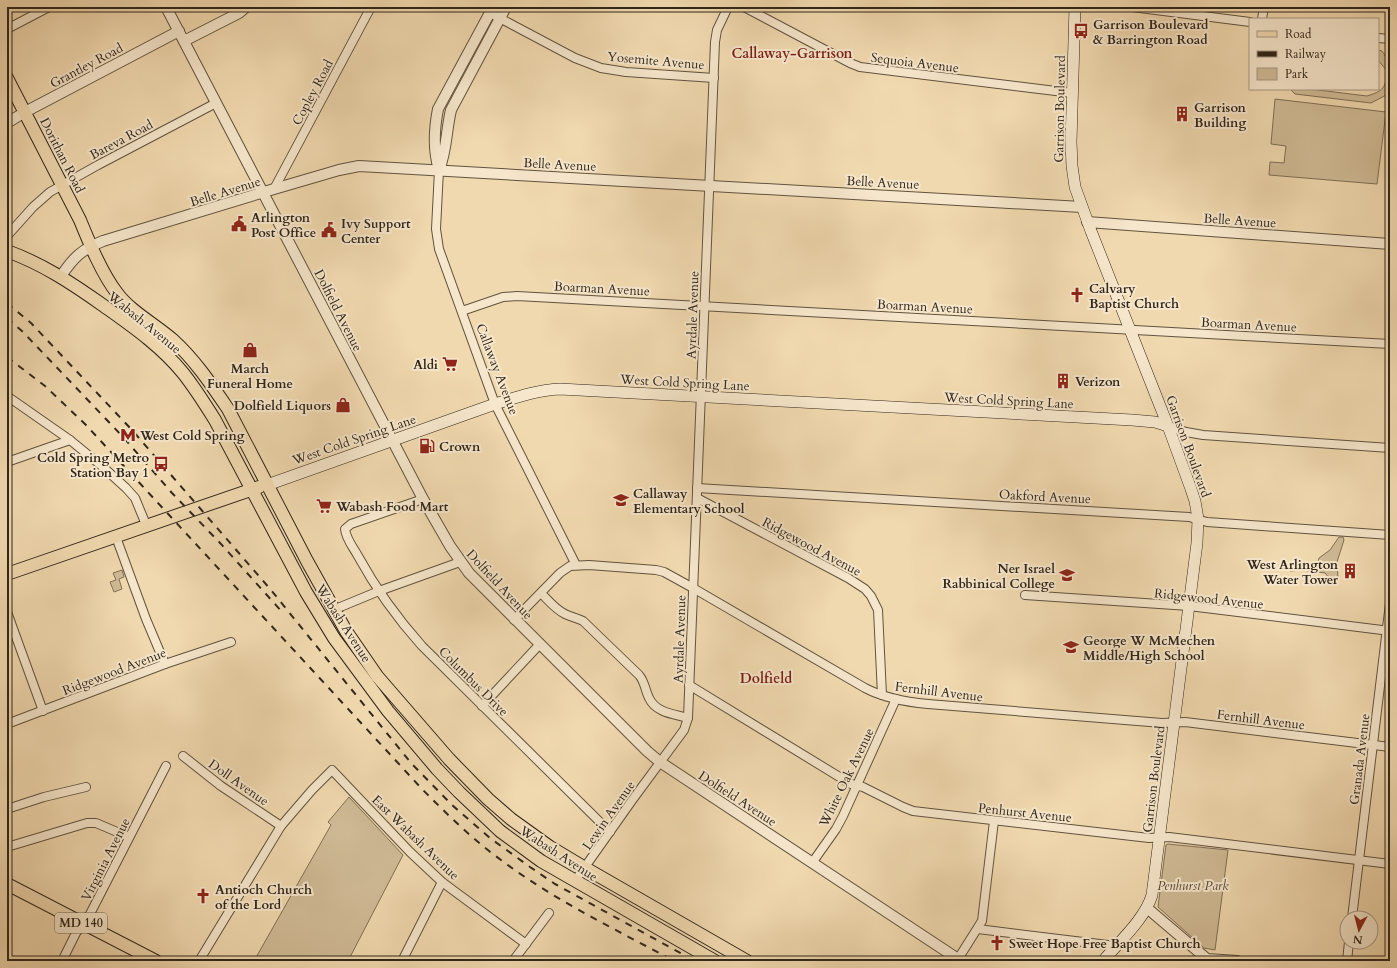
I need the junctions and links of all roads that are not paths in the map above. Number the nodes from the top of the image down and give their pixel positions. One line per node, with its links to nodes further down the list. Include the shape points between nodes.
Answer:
1 (49, 7): 15 (street)
2 (166, 7): 16 (street, Dolfield Avenue)
3 (246, 7): 19 (street)
4 (371, 7): 31 (street, Copley Road)
5 (506, 7): 12 (street, Callaway Avenue)
6 (728, 7): 21 (street, Ayrdale Avenue, via 716,35)
7 (744, 7): 22 (street, Sequoia Avenue, via 860,67)
8 (1075, 7): 22 (main road, Garrison Boulevard)
9 (1132, 7): 14 (street)
10 (1264, 7): 13 (street)
11 (491, 10): 12 (street, Yosemite Avenue); 24 (street, Callaway Avenue)
12 (500, 18): 21 (street, Yosemite Avenue, via 575,58 602,68); 25 (street, Callaway Avenue)
13 (1262, 18)
14 (1249, 22)
15 (7, 29)
16 (179, 31): 19 (street, Dolfield Avenue); 26 (street, Grantley Road)
17 (1379, 38): 18 (street)
18 (1390, 39)
19 (184, 41): 23 (street, Dolfield Avenue)
20 (7, 78): 26 (main road, Dorithan Road)
21 (714, 78): 30 (street, Ayrdale Avenue)
22 (1072, 93): 33 (main road, Garrison Boulevard, via 1072,166 1075,187)
23 (216, 103): 29 (street, Bareva Road); 32 (street, Dolfield Avenue)
24 (438, 109): 25 (street); 28 (street, Callaway Avenue, via 435,147)
25 (451, 110): 28 (street, Callaway Avenue, via 446,147)
26 (25, 112): 27 (street, Grantley Road); 29 (main road, Dorithan Road)
27 (7, 123)
28 (439, 170): 30 (street, Belle Avenue); 31 (street, Belle Avenue, via 359,166); 41 (street, Callaway Avenue, via 437,240)
29 (62, 185): 35 (street, Bareva Road, via 36,204); 37 (main road, Dorithan Road)
30 (709, 185): 33 (street, Belle Avenue); 40 (street, Ayrdale Avenue)
31 (274, 189): 32 (street, Belle Avenue)
32 (263, 193): 37 (street, Belle Avenue); 49 (street, Dolfield Avenue)
33 (1082, 207): 34 (main road, Garrison Boulevard)
34 (1087, 222): 36 (street, Belle Avenue); 42 (main road, Garrison Boulevard)
35 (7, 236)
36 (1390, 244)
37 (91, 246): 39 (street, Belle Avenue, via 81,251); 52 (main road, Wabash Avenue, via 109,282 124,302 173,340 206,377 228,409)
38 (7, 251): 39 (main road, Wabash Avenue)
39 (61, 276): 54 (main road, Wabash Avenue, via 142,334 182,372 204,402)
40 (705, 306): 41 (street, Boarman Avenue, via 510,296); 42 (street, Boarman Avenue); 45 (street, Ayrdale Avenue)
41 (462, 311): 46 (street, Callaway Avenue)
42 (1129, 329): 43 (street, Boarman Avenue); 47 (main road, Garrison Boulevard)
43 (1390, 344)
44 (7, 396): 48 (street)
45 (701, 396): 46 (main road, West Cold Spring Lane, via 560,389 532,392); 47 (main road, West Cold Spring Lane, via 1155,422); 53 (street, Ayrdale Avenue)
46 (495, 404): 49 (main road, West Cold Spring Lane); 62 (street, Callaway Avenue)
47 (1168, 426): 50 (street, West Cold Spring Lane, via 1203,435); 57 (main road, Garrison Boulevard, via 1195,501)
48 (70, 440): 51 (street); 58 (street, via 131,493)
49 (392, 440): 52 (main road, West Cold Spring Lane); 56 (street, Dolfield Avenue)
50 (1390, 448)
51 (7, 462)
52 (267, 485): 54 (main road, West Cold Spring Lane); 70 (main road, Wabash Avenue)
53 (697, 488): 55 (street, Ayrdale Avenue); 57 (street, Oakford Avenue, via 1189,517)
54 (252, 490): 58 (main road, West Cold Spring Lane); 103 (main road, Wabash Avenue, via 321,618 350,662 388,711 437,769 479,811 519,845)
55 (697, 498): 64 (street, Ayrdale Avenue); 78 (street, Ridgewood Avenue, via 858,584 871,596 879,617)
56 (423, 499): 61 (street, Dolfield Avenue); 65 (street, Columbus Drive, via 345,528 348,538)
57 (1198, 520): 59 (street, Oakford Avenue); 69 (main road, Garrison Boulevard)
58 (147, 527): 60 (main road, West Cold Spring Lane)
59 (1390, 535)
60 (116, 537): 63 (main road, West Cold Spring Lane); 76 (street)
61 (460, 562): 65 (street); 72 (street, Dolfield Avenue)
62 (576, 565): 64 (street, Fernhill Avenue, via 656,570); 66 (street, via 565,569)
63 (7, 574)
64 (693, 588): 77 (street, Ayrdale Avenue); 78 (street, Fernhill Avenue, via 865,688)
65 (379, 591): 70 (street); 80 (street, Columbus Drive, via 418,642)
66 (541, 593): 72 (street); 82 (street, via 557,609 583,621 639,675 648,697 656,707)
67 (1025, 595): 69 (street, Ridgewood Avenue)
68 (1390, 604): 73 (street, Granada Avenue)
69 (1189, 606): 73 (street, Ridgewood Avenue); 83 (main road, Garrison Boulevard)
70 (333, 610): 102 (main road, Wabash Avenue, via 377,676 469,780 511,818)
71 (7, 612): 81 (street)
72 (514, 620): 75 (street, Dolfield Avenue)
73 (1388, 630): 85 (street, Granada Avenue)
74 (230, 642): 76 (street, Ridgewood Avenue)
75 (540, 644): 80 (street); 88 (street, Dolfield Avenue)
76 (165, 664): 81 (street, Ridgewood Avenue)
77 (689, 685): 82 (street, Ayrdale Avenue); 90 (street, Penhurst Avenue)
78 (882, 695): 79 (street, Fernhill Avenue)
79 (896, 700): 83 (street, Fernhill Avenue); 90 (street, White Oak Avenue)
80 (482, 706): 95 (street, Columbus Drive)
81 (42, 711): 84 (street, Ridgewood Avenue)
82 (688, 718): 88 (street, Ayrdale Avenue, via 684,730)
83 (1174, 722): 85 (street, Fernhill Avenue); 97 (main road, Garrison Boulevard)
84 (7, 724)
85 (1372, 745): 86 (street, Fernhill Avenue); 99 (street, Granada Avenue)
86 (1390, 747)
87 (183, 756): 94 (street, Doll Avenue, via 221,786)
88 (660, 762): 95 (street, Lewin Avenue); 100 (street, Dolfield Avenue)
89 (166, 766): 96 (street, Virginia Avenue)
90 (857, 786): 93 (street, Penhurst Avenue, via 913,811); 100 (street, White Oak Avenue, via 836,829)
91 (86, 787): 92 (street)
92 (7, 808)
93 (994, 821): 97 (street, Penhurst Avenue); 110 (street, via 982,921)
94 (281, 826): 104 (street, East Wabash Avenue, via 332,770); 118 (street)
95 (610, 832): 102 (street, Lewin Avenue)
96 (129, 837): 98 (street, via 96,823 87,822); 109 (street, Virginia Avenue)
97 (1159, 838): 99 (street, Penhurst Avenue); 106 (main road, Garrison Boulevard, via 1152,895)
98 (7, 847)
99 (1359, 860): 101 (street, Penhurst Avenue); 107 (street, Granada Avenue)
100 (812, 863): 114 (street, Dolfield Avenue)
101 (1390, 864)
102 (584, 868): 103 (street, Lewin Avenue); 122 (main road, Wabash Avenue)
103 (575, 881): 121 (main road, Wabash Avenue)
104 (442, 882): 111 (street, East Wabash Avenue); 119 (street)
105 (7, 884): 109 (main road, MD 140)
106 (1147, 908): 112 (main road, Garrison Boulevard); 115 (street)
107 (1353, 910)
108 (549, 913): 111 (street)
109 (83, 924): 116 (street, Virginia Avenue); 117 (main road, MD 140)
110 (978, 929): 112 (street); 114 (street)
111 (526, 944): 120 (street)
112 (1116, 946): 123 (main road, Garrison Boulevard)
113 (1348, 950): 125 (street)
114 (959, 960)
115 (1207, 960): 124 (street)
116 (62, 961)
117 (156, 961)
118 (199, 961)
119 (402, 961)
120 (513, 961)
121 (715, 961)
122 (747, 961)
123 (1103, 961)
124 (1238, 961)
125 (1347, 961)

